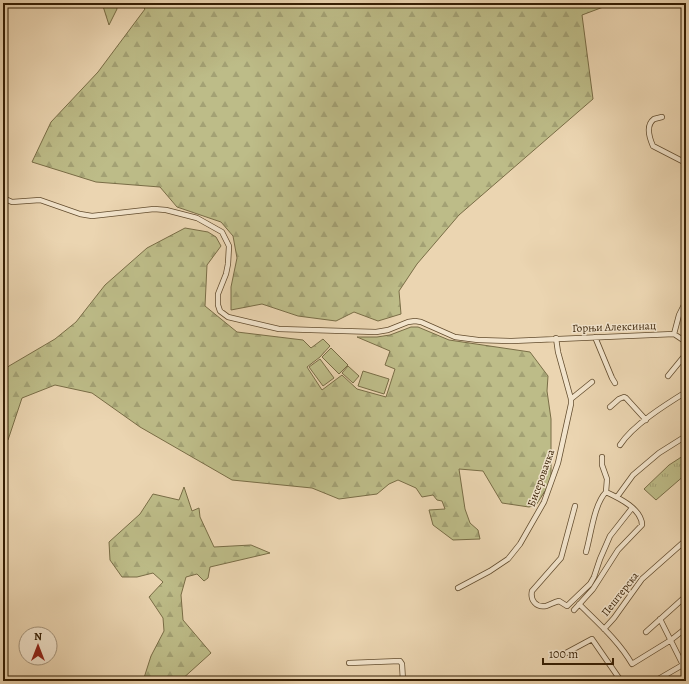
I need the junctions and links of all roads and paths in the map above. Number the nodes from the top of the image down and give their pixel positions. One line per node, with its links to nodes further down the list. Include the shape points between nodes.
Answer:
1 (662, 118): 2 (street, via 654,119 649,125 653,146)
2 (686, 162)
3 (3, 198): 7 (street, Горњи Алексинац, via 12,202 40,200 92,216 154,209 197,218 222,232 229,246 226,274 218,294 220,311 228,317 279,329 376,332 415,321 455,337 478,340)
4 (686, 301): 5 (street, via 678,315)
5 (674, 334): 6 (street, Горњи Алексинац); 8 (street)
6 (595, 337): 7 (street, Горњи Алексинац); 12 (street)
7 (556, 338): 14 (street, Бисеровачка)
8 (686, 341)
9 (686, 354): 10 (street)
10 (668, 376)
11 (592, 382): 14 (street)
12 (615, 383)
13 (686, 392): 16 (street)
14 (571, 399): 26 (street, Бисеровачка, via 558,463 544,502 520,544 508,559)
15 (610, 407): 16 (street, via 624,397)
16 (646, 420): 18 (street, via 626,436)
17 (686, 436): 21 (street, via 659,453 633,475)
18 (620, 445)
19 (602, 457): 20 (street, via 607,479)
20 (606, 492): 21 (street); 25 (street, via 598,508)
21 (617, 497): 23 (street)
22 (575, 506): 23 (street, via 561,558 532,591 533,602 542,606 559,601 567,606 590,584 610,536)
23 (632, 508): 28 (street, via 638,512 642,525 618,550 593,589)
24 (686, 540): 32 (street, Пештерска, via 642,578)
25 (586, 552)
26 (458, 588)
27 (686, 596): 30 (street)
28 (579, 604): 29 (street); 32 (street, Пештерска)
29 (574, 610)
30 (660, 619): 33 (street); 34 (street)
31 (686, 628): 34 (street)
32 (604, 629): 34 (street, Пештерска, via 632,664)
33 (646, 632)
34 (671, 640): 37 (street)
35 (566, 653): 40 (street, via 592,638)
36 (349, 663): 39 (street, via 400,661)
37 (685, 664): 38 (street); 41 (street)
38 (686, 671)
39 (403, 681)
40 (621, 681)
41 (656, 681)

